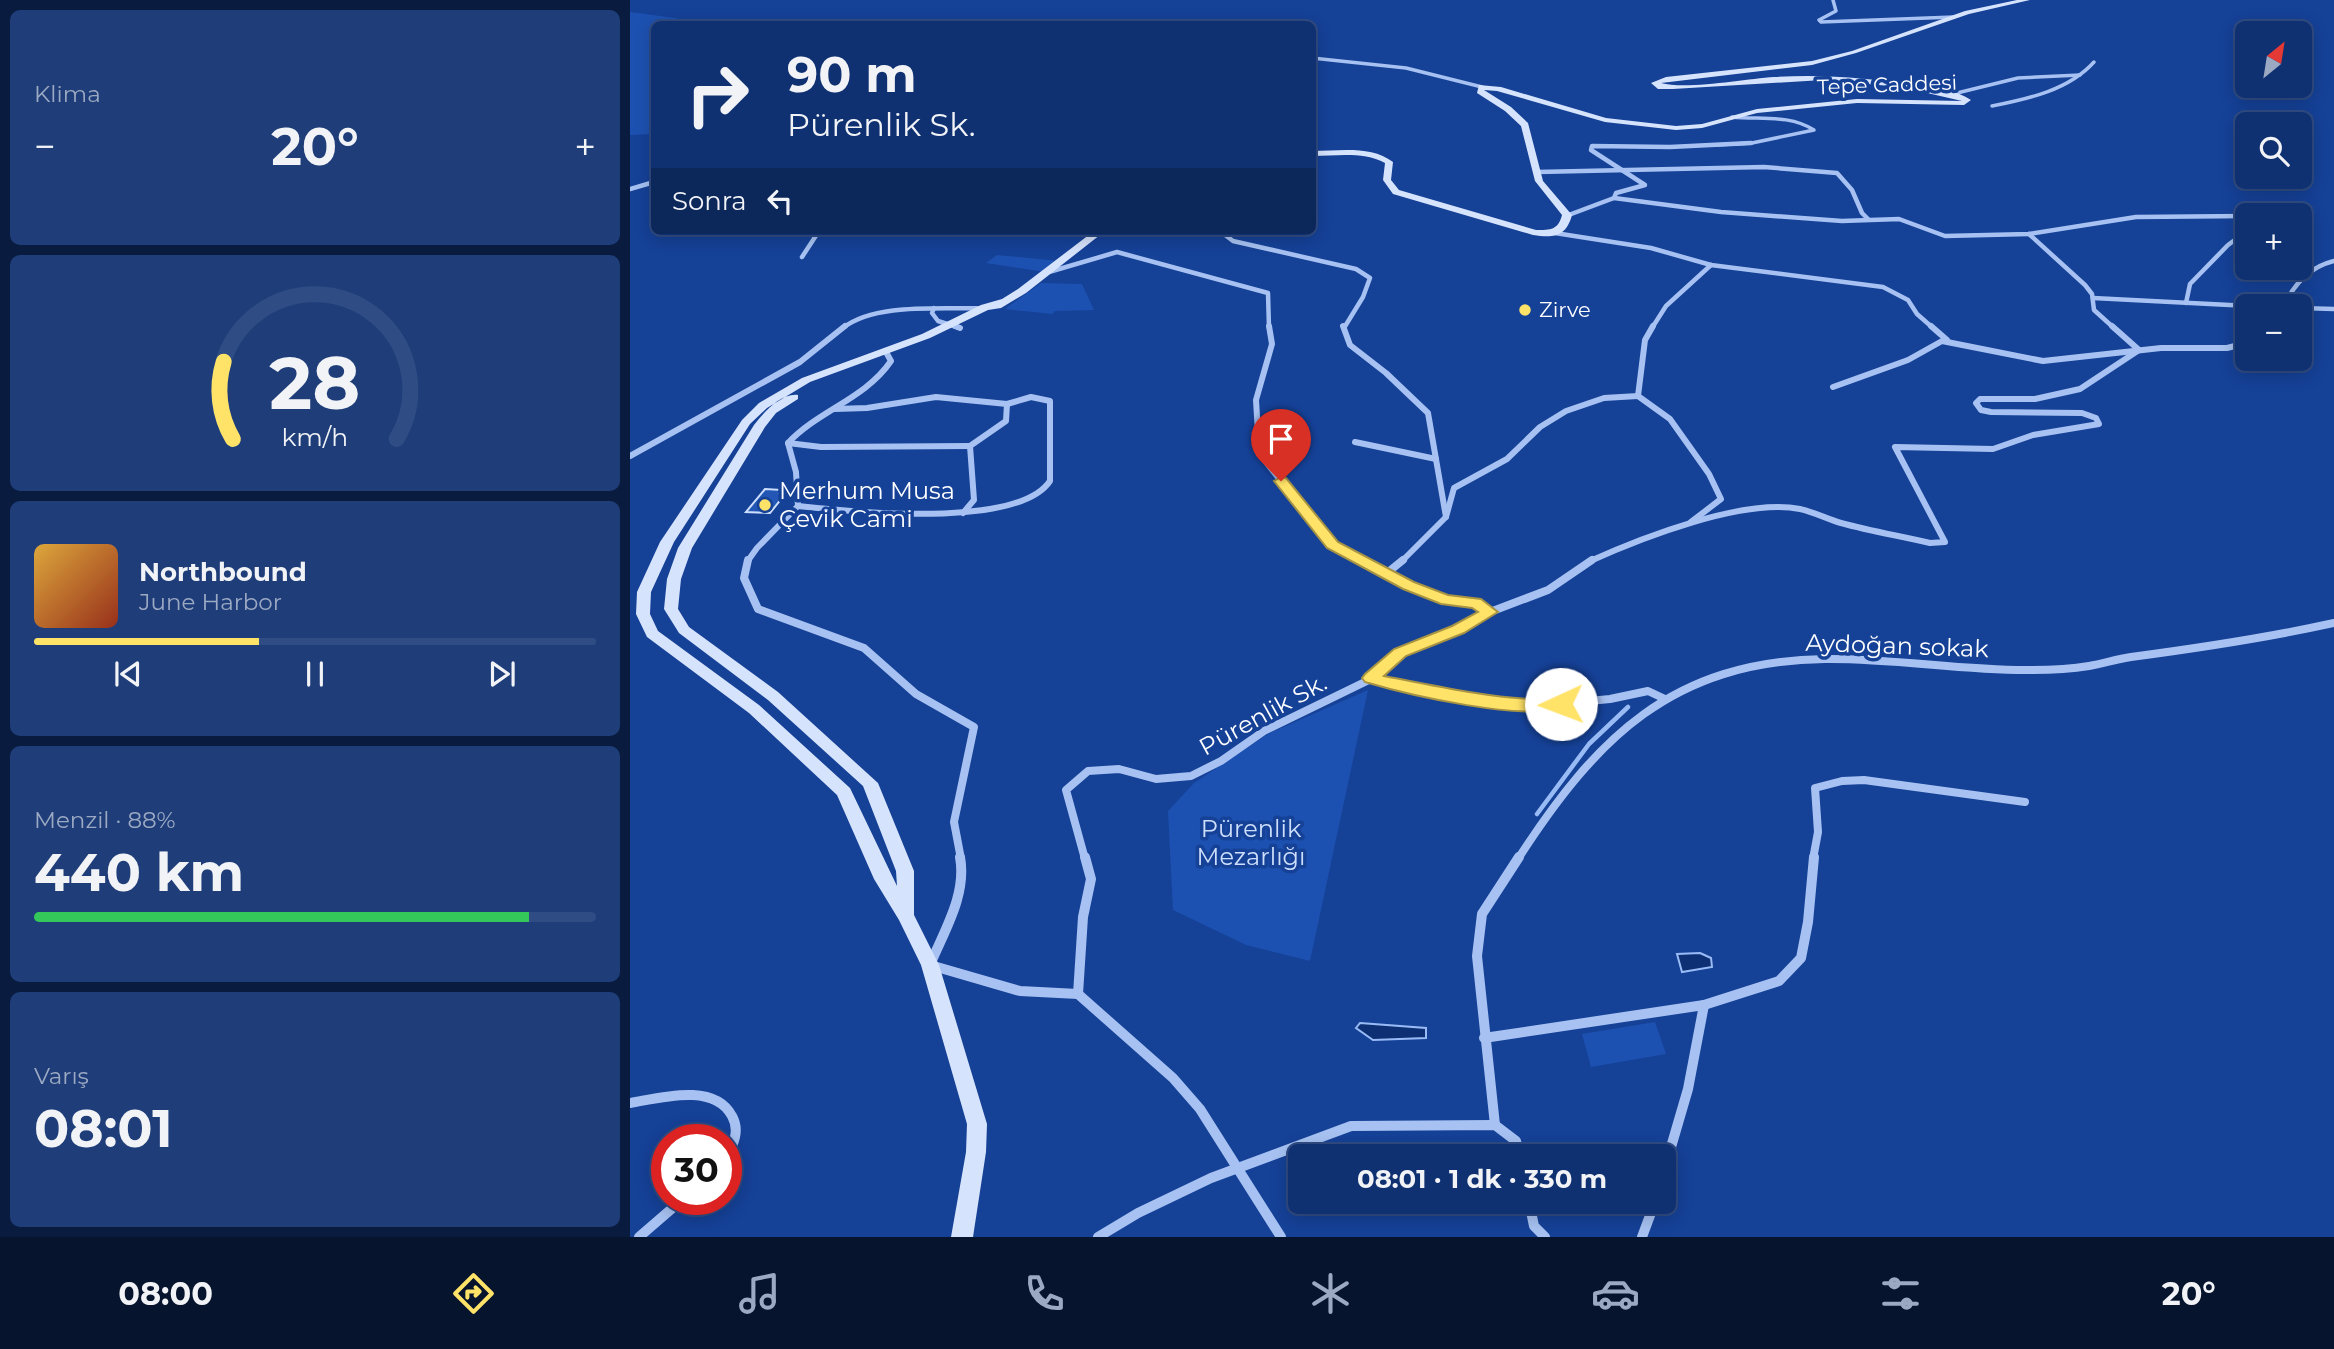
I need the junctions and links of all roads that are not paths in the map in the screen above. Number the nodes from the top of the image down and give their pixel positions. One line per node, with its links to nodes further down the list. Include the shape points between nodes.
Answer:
1 (1833, 0): 3 (street, via 1836,11 1819,21)
2 (2027, 0): 3 (street, Tepe Caddesi)
3 (1954, 17): 10 (street, Tepe Caddesi, via 1812,63 1655,83 1673,88 1791,79 1854,80 1905,85 1968,101 1857,101)
4 (1316, 58): 7 (street, via 1406,68)
5 (2094, 62): 6 (street)
6 (2080, 75): 8 (street, via 2042,73); 9 (street, via 2020,101)
7 (1482, 87): 10 (street, Tepe Caddesi, via 1605,120 1648,126 1691,128); 13 (street, via 1480,91 1525,125)
8 (1957, 93)
9 (1992, 106)
10 (1732, 117): 12 (street, via 1774,117 1814,130 1752,143 1591,147)
11 (1316, 156): 20 (street, via 1381,157 1389,162 1388,184 1403,195 1536,233)
12 (1623, 170): 13 (street); 16 (street, via 1645,185 1616,193); 19 (street, via 1764,167 1837,173)
13 (1536, 172): 17 (street)
14 (651, 183): 15 (street)
15 (630, 189)
16 (1615, 198): 17 (street); 19 (street, via 1729,213)
17 (1566, 216): 20 (street, via 1564,226)
18 (2235, 216): 21 (street, via 2136,217)
19 (1868, 219): 21 (street, via 1909,221 1945,236)
20 (1555, 233): 28 (street, via 1651,248)
21 (2029, 234): 31 (street, via 2085,285)
22 (816, 235): 26 (street)
23 (1095, 235): 29 (street)
24 (1225, 235): 51 (street, via 1233,241 1356,269 1370,278 1368,291 1343,326 1349,345 1428,413)
25 (2235, 240): 32 (street, via 2193,278)
26 (802, 257)
27 (2334, 261): 30 (street, via 2308,272)
28 (1711, 265): 39 (street, via 1883,287 1908,300); 44 (street, via 1666,306 1645,340)
29 (1049, 272): 35 (street); 56 (street, via 1117,252 1268,293 1272,344 1256,400 1265,461 1332,545)
30 (2290, 294)
31 (2093, 298): 32 (street); 41 (street, via 2094,310)
32 (2186, 303): 33 (street)
33 (2235, 305)
34 (934, 308): 35 (street); 38 (street, via 934,318); 50 (street, via 877,312 852,321 800,362)
35 (986, 308): 38 (street)
36 (2312, 308): 37 (street)
37 (2334, 309)
38 (953, 327): 42 (street)
39 (1947, 340): 41 (street, via 2032,360); 43 (street, via 1908,360)
40 (2235, 345): 41 (street)
41 (2139, 350): 55 (street, Pürenlik Sk., via 2080,389 2035,399 1980,399 1976,404 1980,410 1992,412 2082,413 2096,418 2099,424 2093,427 2033,435 1993,449 1895,446 1945,542 1930,543 1799,509 1756,509)
42 (888, 354): 46 (street, via 887,368); 62 (street, via 800,393 765,418 685,548 674,579 671,609 684,630 773,696 870,783 905,871); 62 (street, via 796,386 754,413 667,541 644,592 643,614 652,634 754,709 844,792 883,878)
43 (1833, 387)
44 (1638, 396): 54 (street, via 1604,398 1566,411 1540,427 1507,459 1454,488); 55 (street, via 1670,419 1721,499)
45 (1007, 404): 46 (street, via 936,397); 49 (street, via 1006,421); 53 (street, via 1031,397 1050,401 1050,481 1031,498)
46 (834, 409): 48 (street)
47 (1355, 442): 51 (street)
48 (788, 443): 49 (street, via 814,449); 52 (street)
49 (970, 446): 53 (street, via 974,500)
50 (630, 456)
51 (1436, 459): 54 (street)
52 (799, 506): 53 (street, via 864,513); 63 (street, via 754,551 743,570 758,609 864,648 916,694 974,727 954,822 963,873 959,896)
53 (962, 514)
54 (1446, 517): 56 (street)
55 (1685, 527): 57 (street, Pürenlik Sk., via 1589,561 1548,590)
56 (1387, 573): 57 (street, via 1408,586 1446,600 1476,603)
57 (1490, 612): 59 (street, Pürenlik Sk., via 1400,652)
58 (2334, 623): 60 (street, Aydoğan sokak, via 2089,666 2030,670 1825,659 1774,662 1730,671)
59 (1371, 678): 60 (street, via 1487,702 1537,706 1648,691); 64 (street, Pürenlik Sk., via 1264,731 1191,776 1156,779 1119,769 1088,771 1066,790 1091,879 1083,917)
60 (1665, 699): 66 (street, Aydoğan sokak, via 1624,728 1580,771 1482,915 1477,956)
61 (2025, 802): 65 (street, via 1864,780 1815,788 1818,832 1801,958 1779,981)
62 (906, 916): 63 (street)
63 (930, 965): 64 (street, via 1020,991); 77 (street, via 978,1124)
64 (1078, 994): 72 (street, via 1173,1078 1200,1109)
65 (1704, 1006): 66 (street); 71 (street)
66 (1484, 1038): 69 (street, Aydoğan sokak)
67 (630, 1103): 68 (street, via 710,1098 732,1113)
68 (736, 1124)
69 (1495, 1125): 70 (street); 72 (street, via 1351,1126)
70 (1517, 1144)
71 (1672, 1144)
72 (1235, 1168): 78 (street); 79 (street)
73 (1532, 1214): 80 (street, via 1534,1226)
74 (1651, 1214): 81 (street)
75 (664, 1215): 76 (street)
76 (639, 1237)
77 (962, 1237)
78 (1098, 1237)
79 (1281, 1237)
80 (1545, 1237)
81 (1642, 1237)

